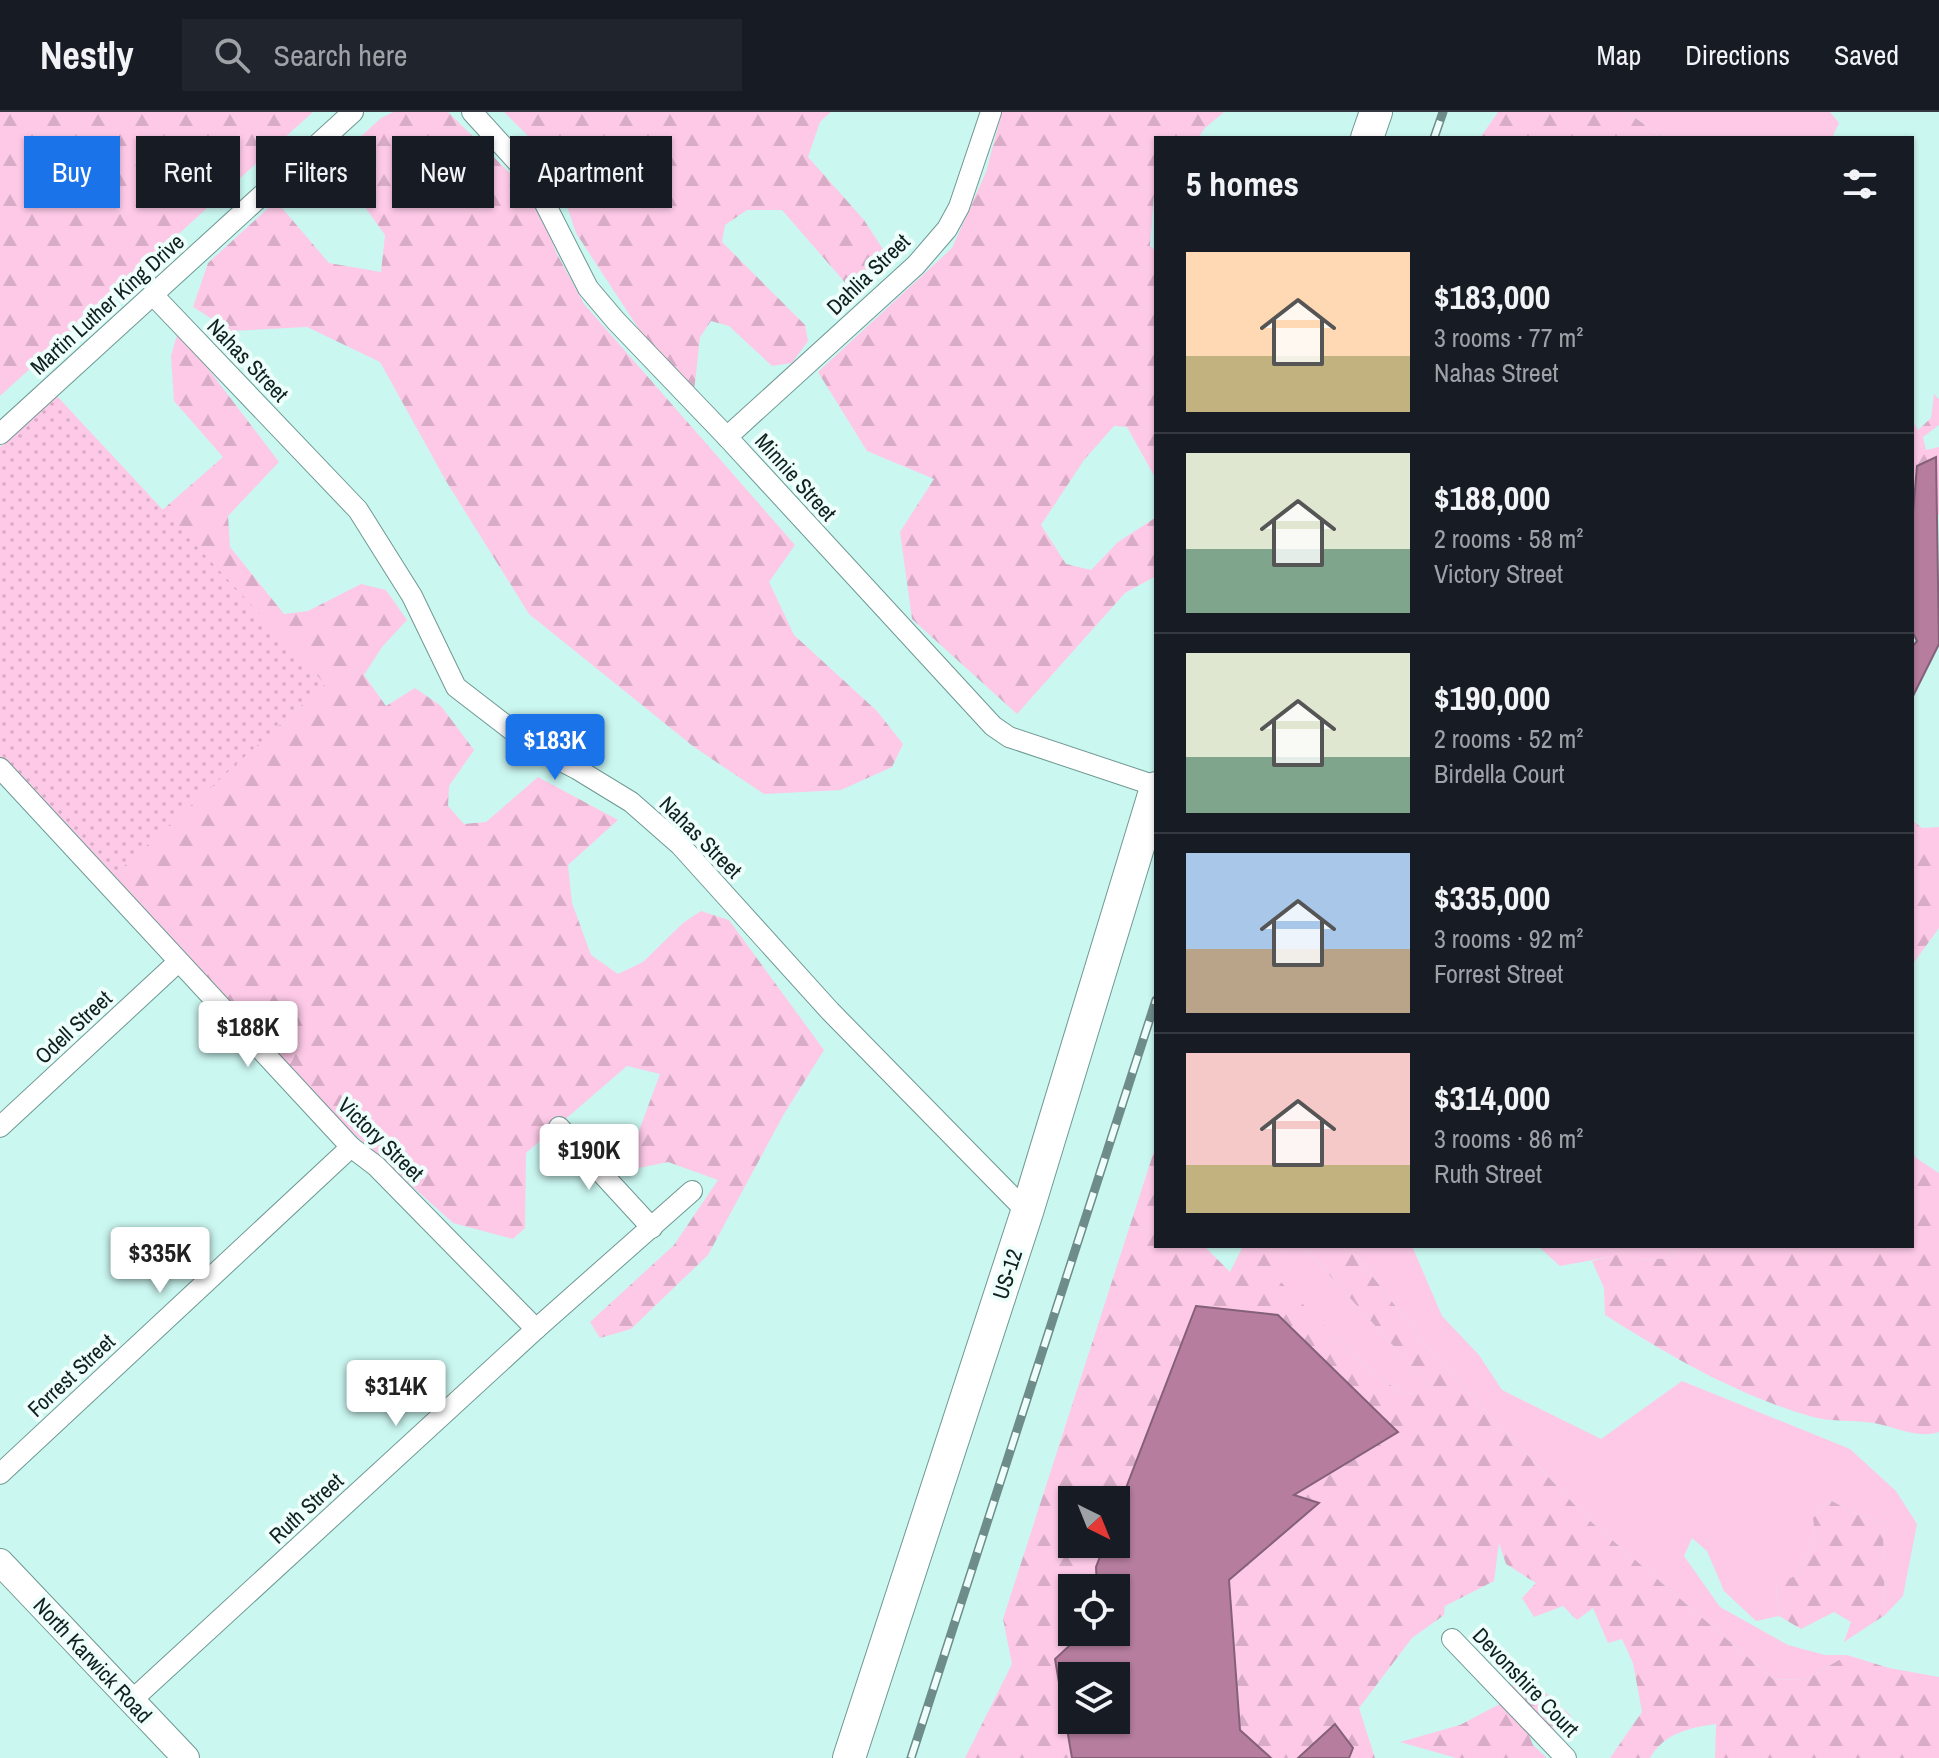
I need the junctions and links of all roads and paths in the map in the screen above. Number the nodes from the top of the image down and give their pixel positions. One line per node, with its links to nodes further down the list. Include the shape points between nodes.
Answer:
1 (353, 112): 6 (street, Martin Luther King Drive)
2 (472, 112): 8 (street, Minnie Street, via 532,178 588,288)
3 (991, 112): 8 (street, Dahlia Street, via 947,229 916,265)
4 (1376, 112): 5 (main road)
5 (1368, 136)
6 (153, 295): 7 (street, Martin Luther King Drive); 17 (street, Nahas Street, via 358,510 412,596 456,687 534,747 631,802 680,845 830,1011)
7 (0, 434)
8 (727, 437): 10 (street, Minnie Street, via 993,726 1009,737)
9 (2, 774): 12 (street, Victory Street)
10 (1154, 786)
11 (1154, 794): 17 (main road, US-12)
12 (178, 962): 13 (street, Odell Street); 15 (street, Victory Street)
13 (0, 1127)
14 (559, 1127): 18 (street)
15 (351, 1147): 19 (street, Victory Street); 20 (street, Forrest Street)
16 (692, 1191): 18 (street, Ruth Street)
17 (1027, 1212): 25 (main road, US-12)
18 (652, 1228): 19 (street, Ruth Street)
19 (536, 1329): 23 (street, Ruth Street)
20 (0, 1474)
21 (0, 1562): 23 (street, North Karwick Road)
22 (1452, 1639): 26 (street, Devonshire Court)
23 (131, 1701): 24 (street, North Karwick Road)
24 (186, 1758)
25 (849, 1758)
26 (1566, 1758)

